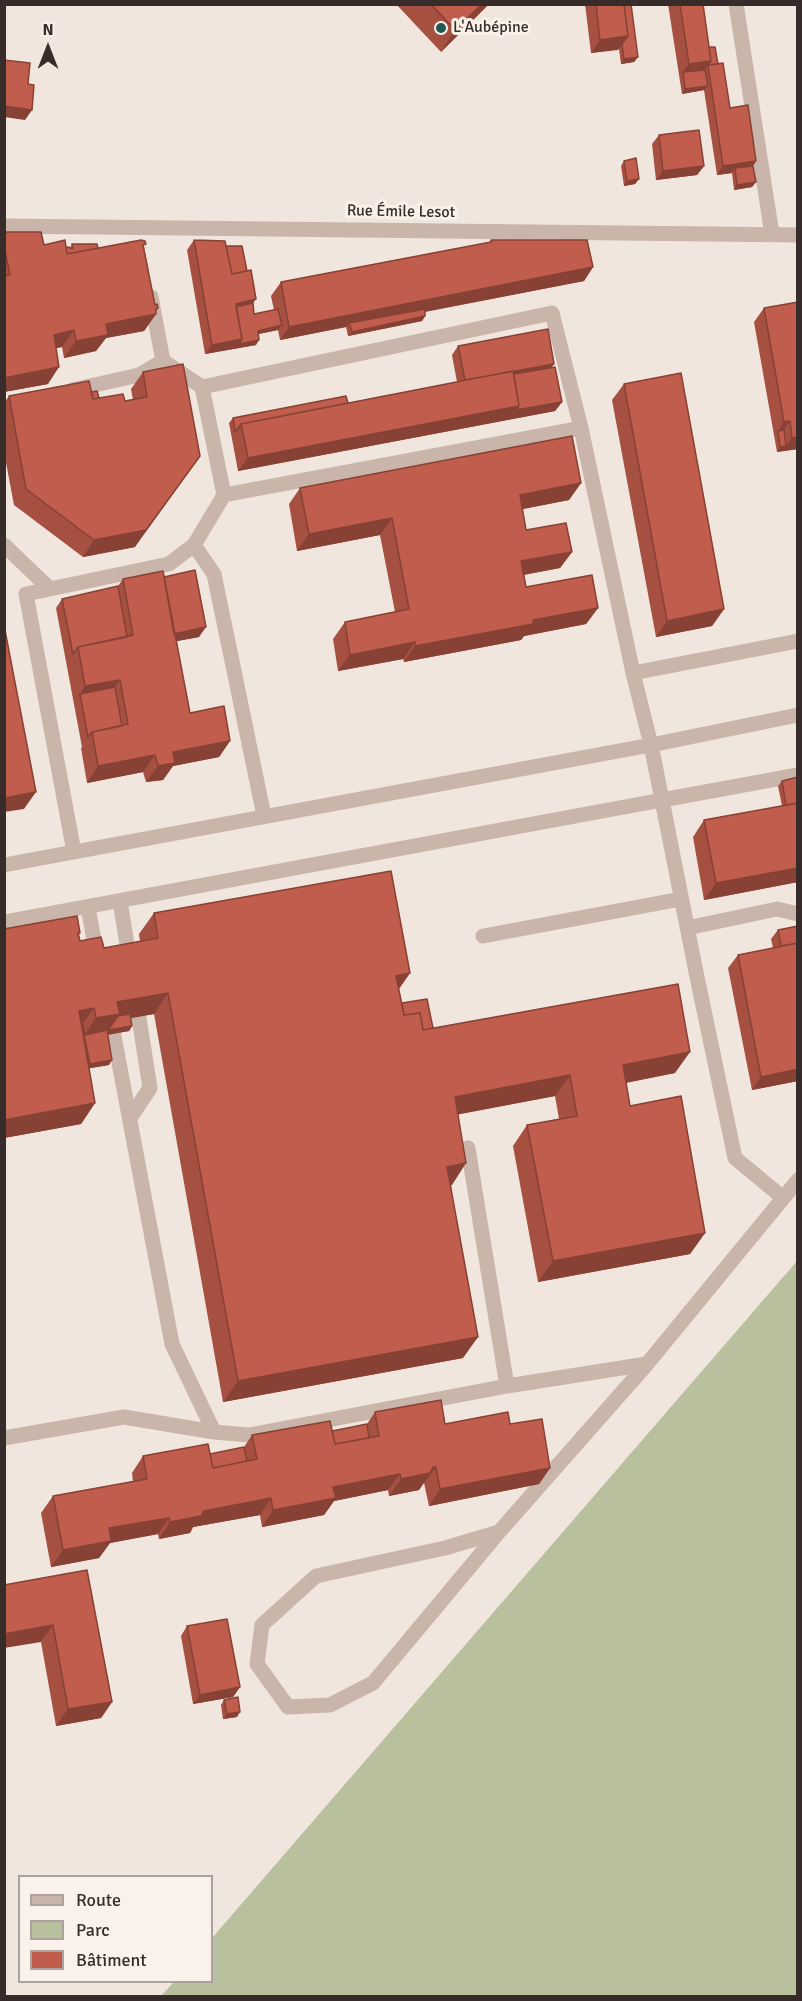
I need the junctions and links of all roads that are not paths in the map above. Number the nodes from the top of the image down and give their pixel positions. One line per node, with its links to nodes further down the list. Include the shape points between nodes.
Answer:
1 (736, 4): 3 (street)
2 (4, 226): 3 (street, Rue Émile Lesot)
3 (772, 234): 4 (street, Rue Émile Lesot)
4 (798, 235)
5 (148, 281): 6 (street)
6 (163, 362): 7 (street); 8 (street, via 139,375)
7 (202, 387): 9 (street, via 552,313); 10 (street)
8 (60, 392)
9 (581, 428): 10 (street); 15 (street)
10 (224, 495): 12 (street)
11 (4, 545): 13 (street)
12 (194, 545): 13 (street, via 169,564); 20 (street, via 214,574)
13 (50, 589): 21 (street, via 26,594)
14 (798, 640): 15 (street)
15 (633, 673): 17 (street)
16 (798, 716): 17 (street)
17 (651, 745): 19 (street); 20 (street)
18 (798, 775): 19 (street)
19 (662, 800): 23 (street); 24 (street)
20 (264, 816): 21 (street)
21 (74, 852): 22 (street)
22 (4, 865)
23 (681, 899): 28 (street); 29 (street)
24 (120, 901): 25 (street); 32 (street, via 150,1088)
25 (88, 907): 27 (street); 30 (street)
26 (798, 914): 28 (street, via 777,909)
27 (4, 922)
28 (687, 928): 35 (street, via 735,1158)
29 (483, 936)
30 (99, 969)
31 (107, 1004): 32 (street)
32 (130, 1118): 38 (street, via 172,1344)
33 (468, 1148): 37 (street)
34 (798, 1180): 35 (street)
35 (782, 1197): 36 (street)
36 (647, 1364): 37 (street); 40 (street)
37 (507, 1386): 38 (street, via 249,1435)
38 (214, 1432): 39 (street, via 124,1417)
39 (4, 1438)
40 (499, 1532): 40 (street, via 316,1576 262,1625 257,1664 288,1707 330,1705 373,1683)

